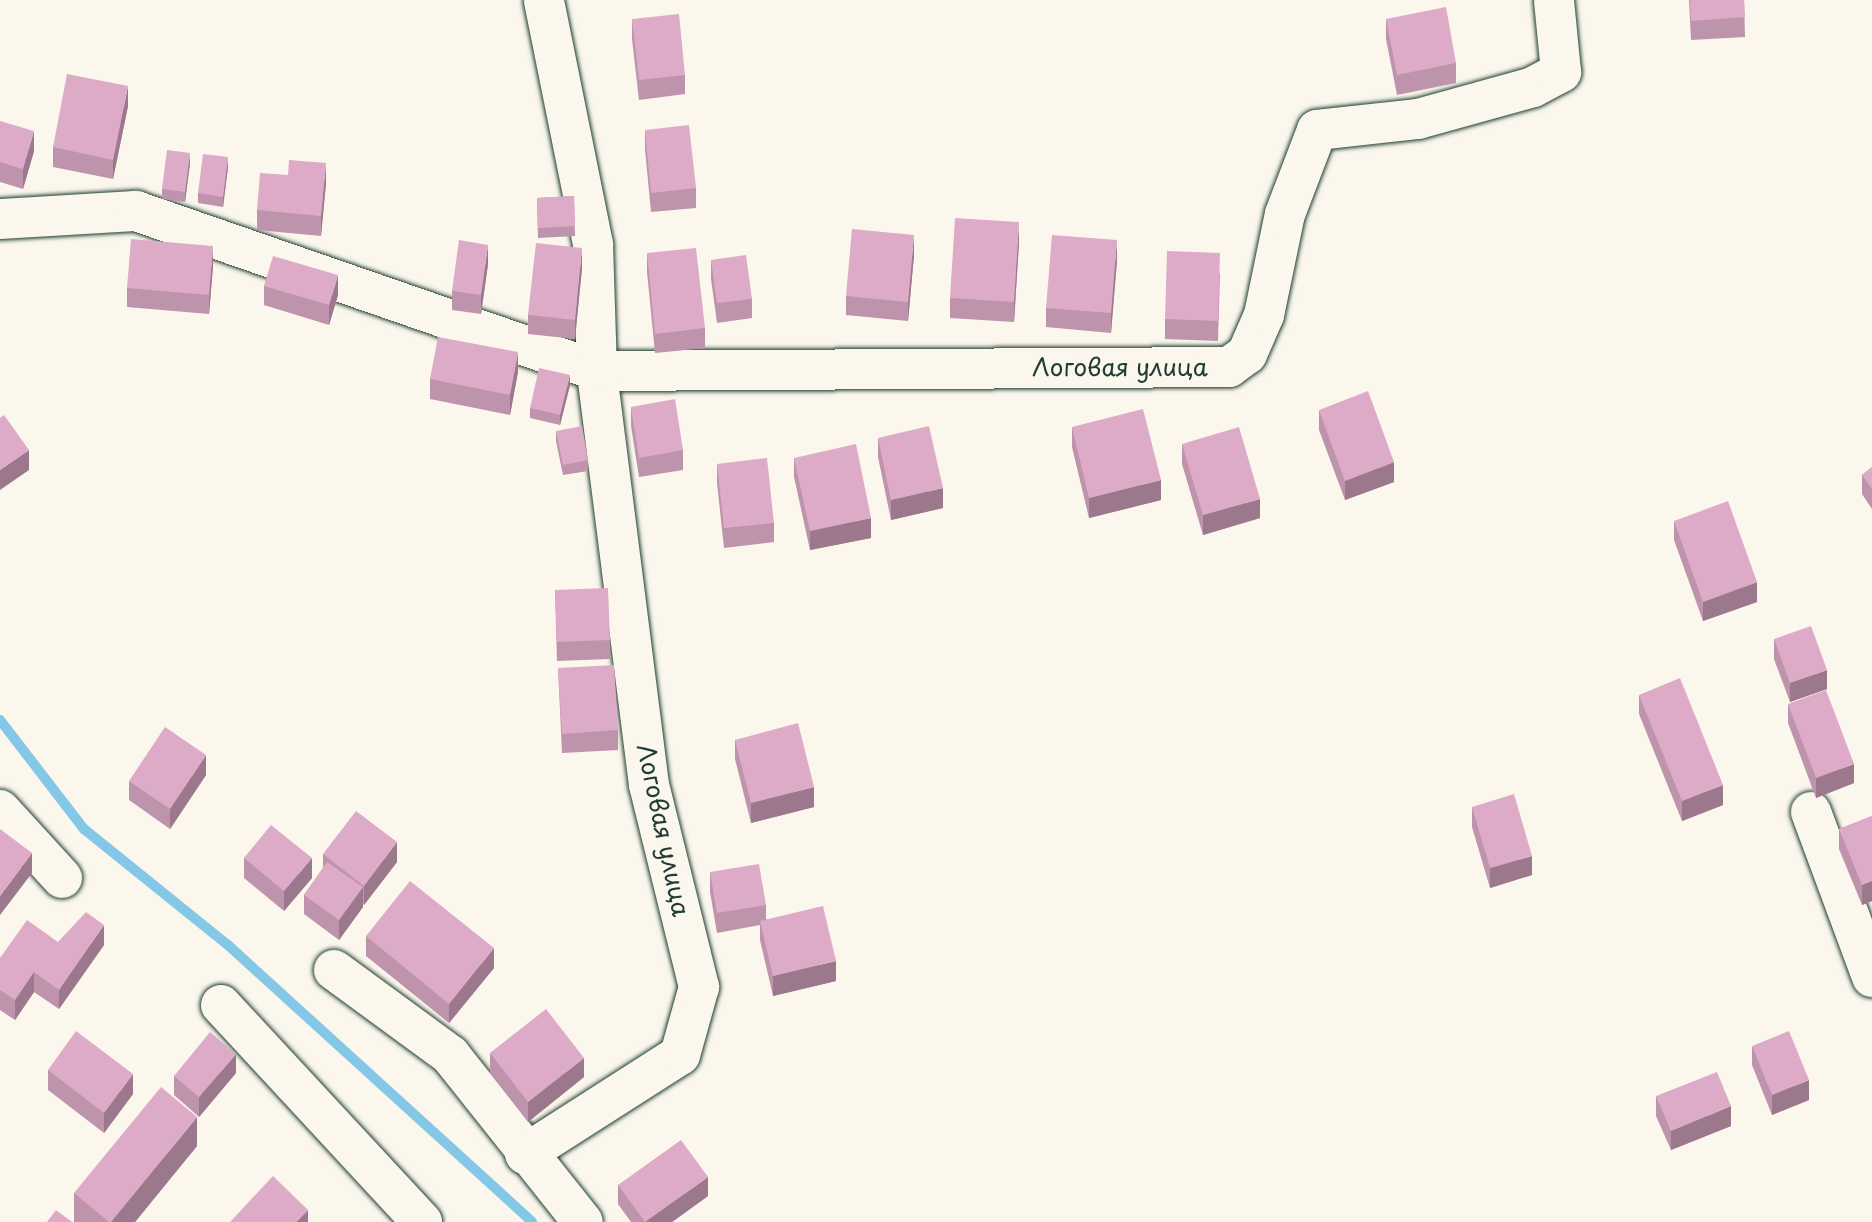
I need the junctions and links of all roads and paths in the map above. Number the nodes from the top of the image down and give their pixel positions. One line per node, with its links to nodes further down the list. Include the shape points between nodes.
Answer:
1 (544, 0): 4 (street, Логовая улица, via 593,244)
2 (1554, 0): 4 (street, Логовая улица, via 1561,72 1418,119 1317,130 1285,214 1264,315 1247,354 1229,367)
3 (0, 219): 4 (street, Логовая улица, via 136,211)
4 (597, 371): 11 (street, Логовая улица, via 649,785 699,987 680,1055)
5 (0, 810): 7 (street)
6 (1811, 812): 9 (street)
7 (62, 878)
8 (334, 970): 11 (street, via 450,1055)
9 (1872, 977)
10 (221, 1005): 12 (street)
11 (525, 1154): 13 (street)
12 (422, 1222)
13 (583, 1222)

